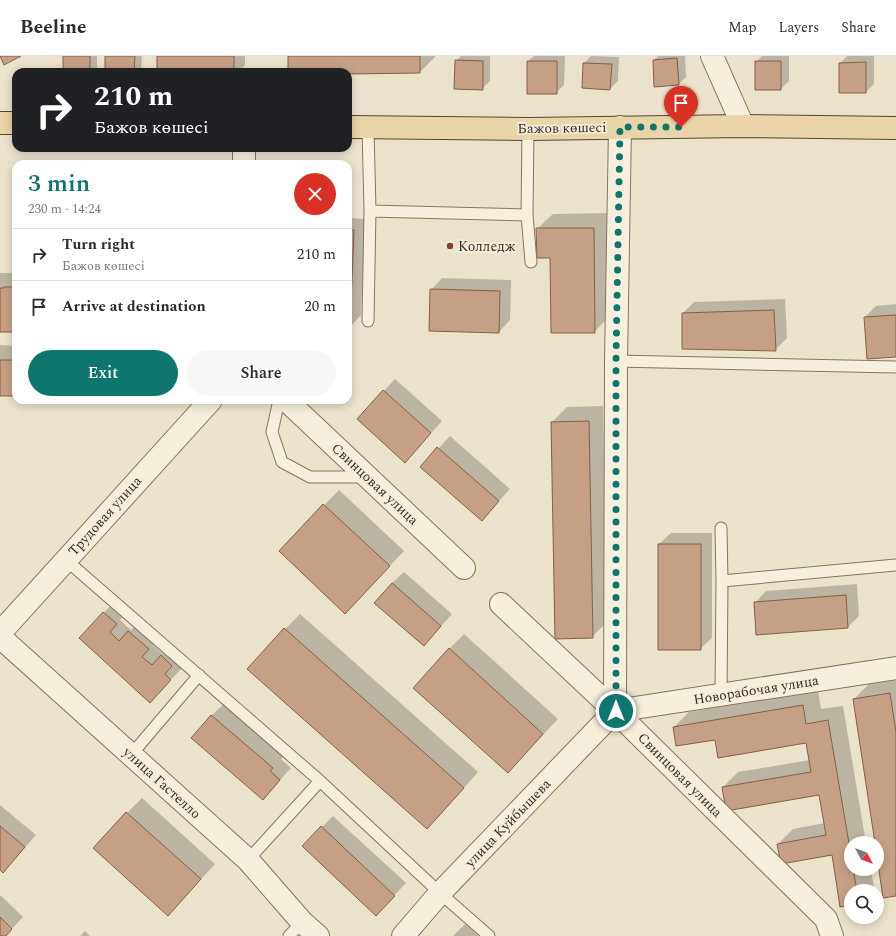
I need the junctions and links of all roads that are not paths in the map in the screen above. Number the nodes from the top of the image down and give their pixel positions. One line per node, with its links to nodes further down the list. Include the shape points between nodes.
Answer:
1 (712, 56): 4 (street)
2 (0, 122): 3 (main road)
3 (12, 123)
4 (743, 126): 5 (main road, Бажов көшесі); 7 (main road, Бажов көшесі)
5 (620, 127): 8 (main road, Бажов көшесі); 13 (street)
6 (358, 128): 8 (main road, Бажов көшесі); 9 (lane)
7 (896, 128)
8 (528, 129): 10 (lane)
9 (370, 211): 10 (lane); 12 (lane)
10 (527, 215): 11 (lane)
11 (531, 262)
12 (368, 321)
13 (616, 360): 14 (lane); 30 (street)
14 (896, 367)
15 (207, 404): 20 (street, Трудовая улица)
16 (278, 404): 18 (lane, via 272,432 282,462 310,477)
17 (290, 404): 18 (street, Свинцовая улица)
18 (367, 477): 22 (street, Свинцовая улица)
19 (721, 528): 23 (lane)
20 (66, 560): 25 (street, Трудовая улица); 28 (lane)
21 (896, 565): 23 (lane)
22 (464, 568)
23 (722, 581): 29 (lane)
24 (500, 604): 30 (street, Свинцовая улица)
25 (0, 633)
26 (0, 637): 31 (street, улица Гастелло)
27 (896, 668): 29 (street, Новорабочая улица)
28 (198, 675): 31 (lane); 32 (lane)
29 (721, 695): 30 (street, Новорабочая улица)
30 (616, 711): 34 (street, улица Куйбышева); 39 (street, Свинцовая улица, via 826,919)
31 (131, 755): 33 (street, улица Гастелло)
32 (320, 781): 33 (lane); 34 (lane)
33 (248, 860): 35 (street, улица Гастелло)
34 (440, 893): 37 (street, улица Куйбышева); 38 (lane)
35 (295, 929): 36 (street, улица Гастелло)
36 (318, 936)
37 (403, 936)
38 (489, 936)
39 (832, 936)

